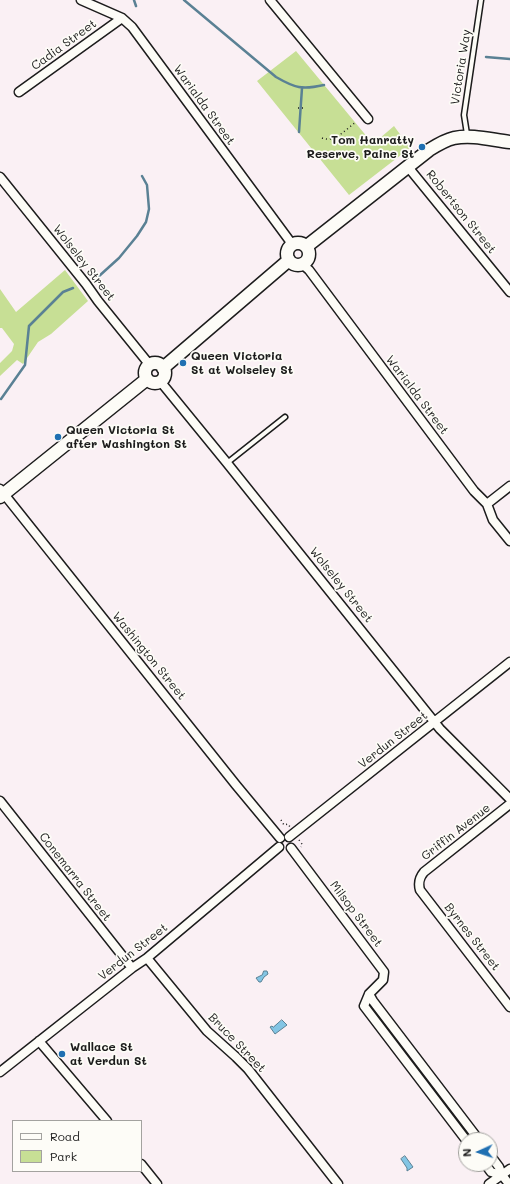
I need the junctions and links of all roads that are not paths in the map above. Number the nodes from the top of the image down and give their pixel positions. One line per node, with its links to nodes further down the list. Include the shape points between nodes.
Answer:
1 (81, 0): 4 (street, Warialda Street)
2 (270, 0): 6 (street)
3 (481, 0): 7 (lane, Victoria Way, via 464,114)
4 (122, 18): 5 (street, Cadia Street); 11 (street, Warialda Street, via 132,27)
5 (19, 92)
6 (368, 119)
7 (468, 137): 8 (main road); 9 (main road, via 454,138 439,144)
8 (510, 142)
9 (408, 167): 12 (main road); 15 (street, Robertson Street)
10 (0, 177): 16 (street, Wolseley Street)
11 (292, 244): 12 (main road, via 300,242); 13 (main road, via 287,253)
12 (307, 246): 14 (main road, via 310,254 308,260)
13 (289, 260): 14 (main road, via 295,264); 17 (main road)
14 (302, 264): 24 (street, Warialda Street, via 474,491)
15 (510, 292)
16 (149, 364): 17 (main road, via 158,363); 18 (main road, via 145,371)
17 (163, 368): 19 (main road, via 165,374)
18 (147, 379): 19 (main road); 23 (main road)
19 (160, 381): 21 (street, Wolseley Street)
20 (284, 416): 21 (lane)
21 (227, 463): 27 (street, Wolseley Street)
22 (510, 486): 24 (street)
23 (1, 493): 32 (street, Washington Street)
24 (487, 504): 25 (street, Warialda Street, via 493,520)
25 (510, 541)
26 (510, 662): 27 (street, Verdun Street)
27 (435, 722): 28 (street, Wolseley Street); 31 (street, Verdun Street)
28 (510, 799)
29 (0, 801): 37 (street, Conemarra Street)
30 (510, 804): 35 (street, Griffin Avenue, via 424,872)
31 (289, 837): 32 (street); 34 (street, via 293,844)
32 (280, 838): 33 (street)
33 (279, 847): 34 (street, via 286,851); 36 (street, Verdun Street)
34 (291, 848): 38 (street, Milsop Street, via 384,972 382,980)
35 (419, 880): 39 (street, Byrnes Street, via 420,890)
36 (148, 958): 37 (street, Verdun Street); 51 (street, Bruce Street, via 207,1031 248,1069)
37 (132, 968): 40 (street, Verdun Street)
38 (368, 994): 43 (street, via 364,1006); 44 (street)
39 (510, 1007)
40 (39, 1041): 41 (street, Verdun Street); 42 (street)
41 (0, 1072)
42 (106, 1120)
43 (460, 1132)
44 (473, 1132)
45 (142, 1165): 50 (street)
46 (498, 1166): 49 (street)
47 (510, 1168): 49 (street)
48 (491, 1172): 49 (street)
49 (502, 1174): 52 (street); 53 (street)
50 (157, 1184)
51 (338, 1184)
52 (489, 1184)
53 (509, 1184)

